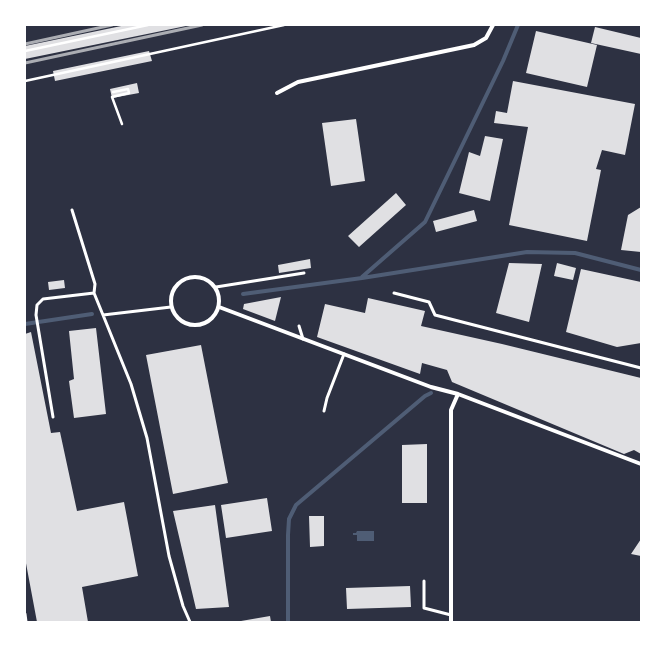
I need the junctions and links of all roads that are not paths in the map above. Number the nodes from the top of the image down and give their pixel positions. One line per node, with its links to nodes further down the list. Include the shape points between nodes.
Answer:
1 (493, 25): 2 (street, via 486,38 474,45 298,82)
2 (277, 93)
3 (72, 210): 6 (lane, via 96,284)
4 (304, 273): 5 (lane)
5 (216, 288): 8 (street, via 212,282 200,277 186,278 180,281 172,293); 9 (street, via 220,300)
6 (94, 293): 10 (lane); 17 (lane, via 43,299 37,305 38,333)
7 (394, 293): 14 (lane, via 429,302 435,315)
8 (171, 307): 9 (street, via 178,318 195,326 208,322); 10 (lane)
9 (219, 307): 12 (street)
10 (103, 316): 23 (lane, via 131,384 145,432 169,556)
11 (299, 326): 12 (lane)
12 (303, 339): 13 (street)
13 (344, 354): 15 (street, via 431,387); 16 (lane)
14 (641, 368)
15 (458, 394): 18 (street); 21 (street, via 451,410)
16 (324, 411)
17 (53, 417)
18 (641, 464)
19 (424, 581): 21 (lane, via 424,608)
20 (25, 614): 22 (lane)
21 (451, 615): 24 (street)
22 (26, 622)
23 (190, 622)
24 (451, 622)

